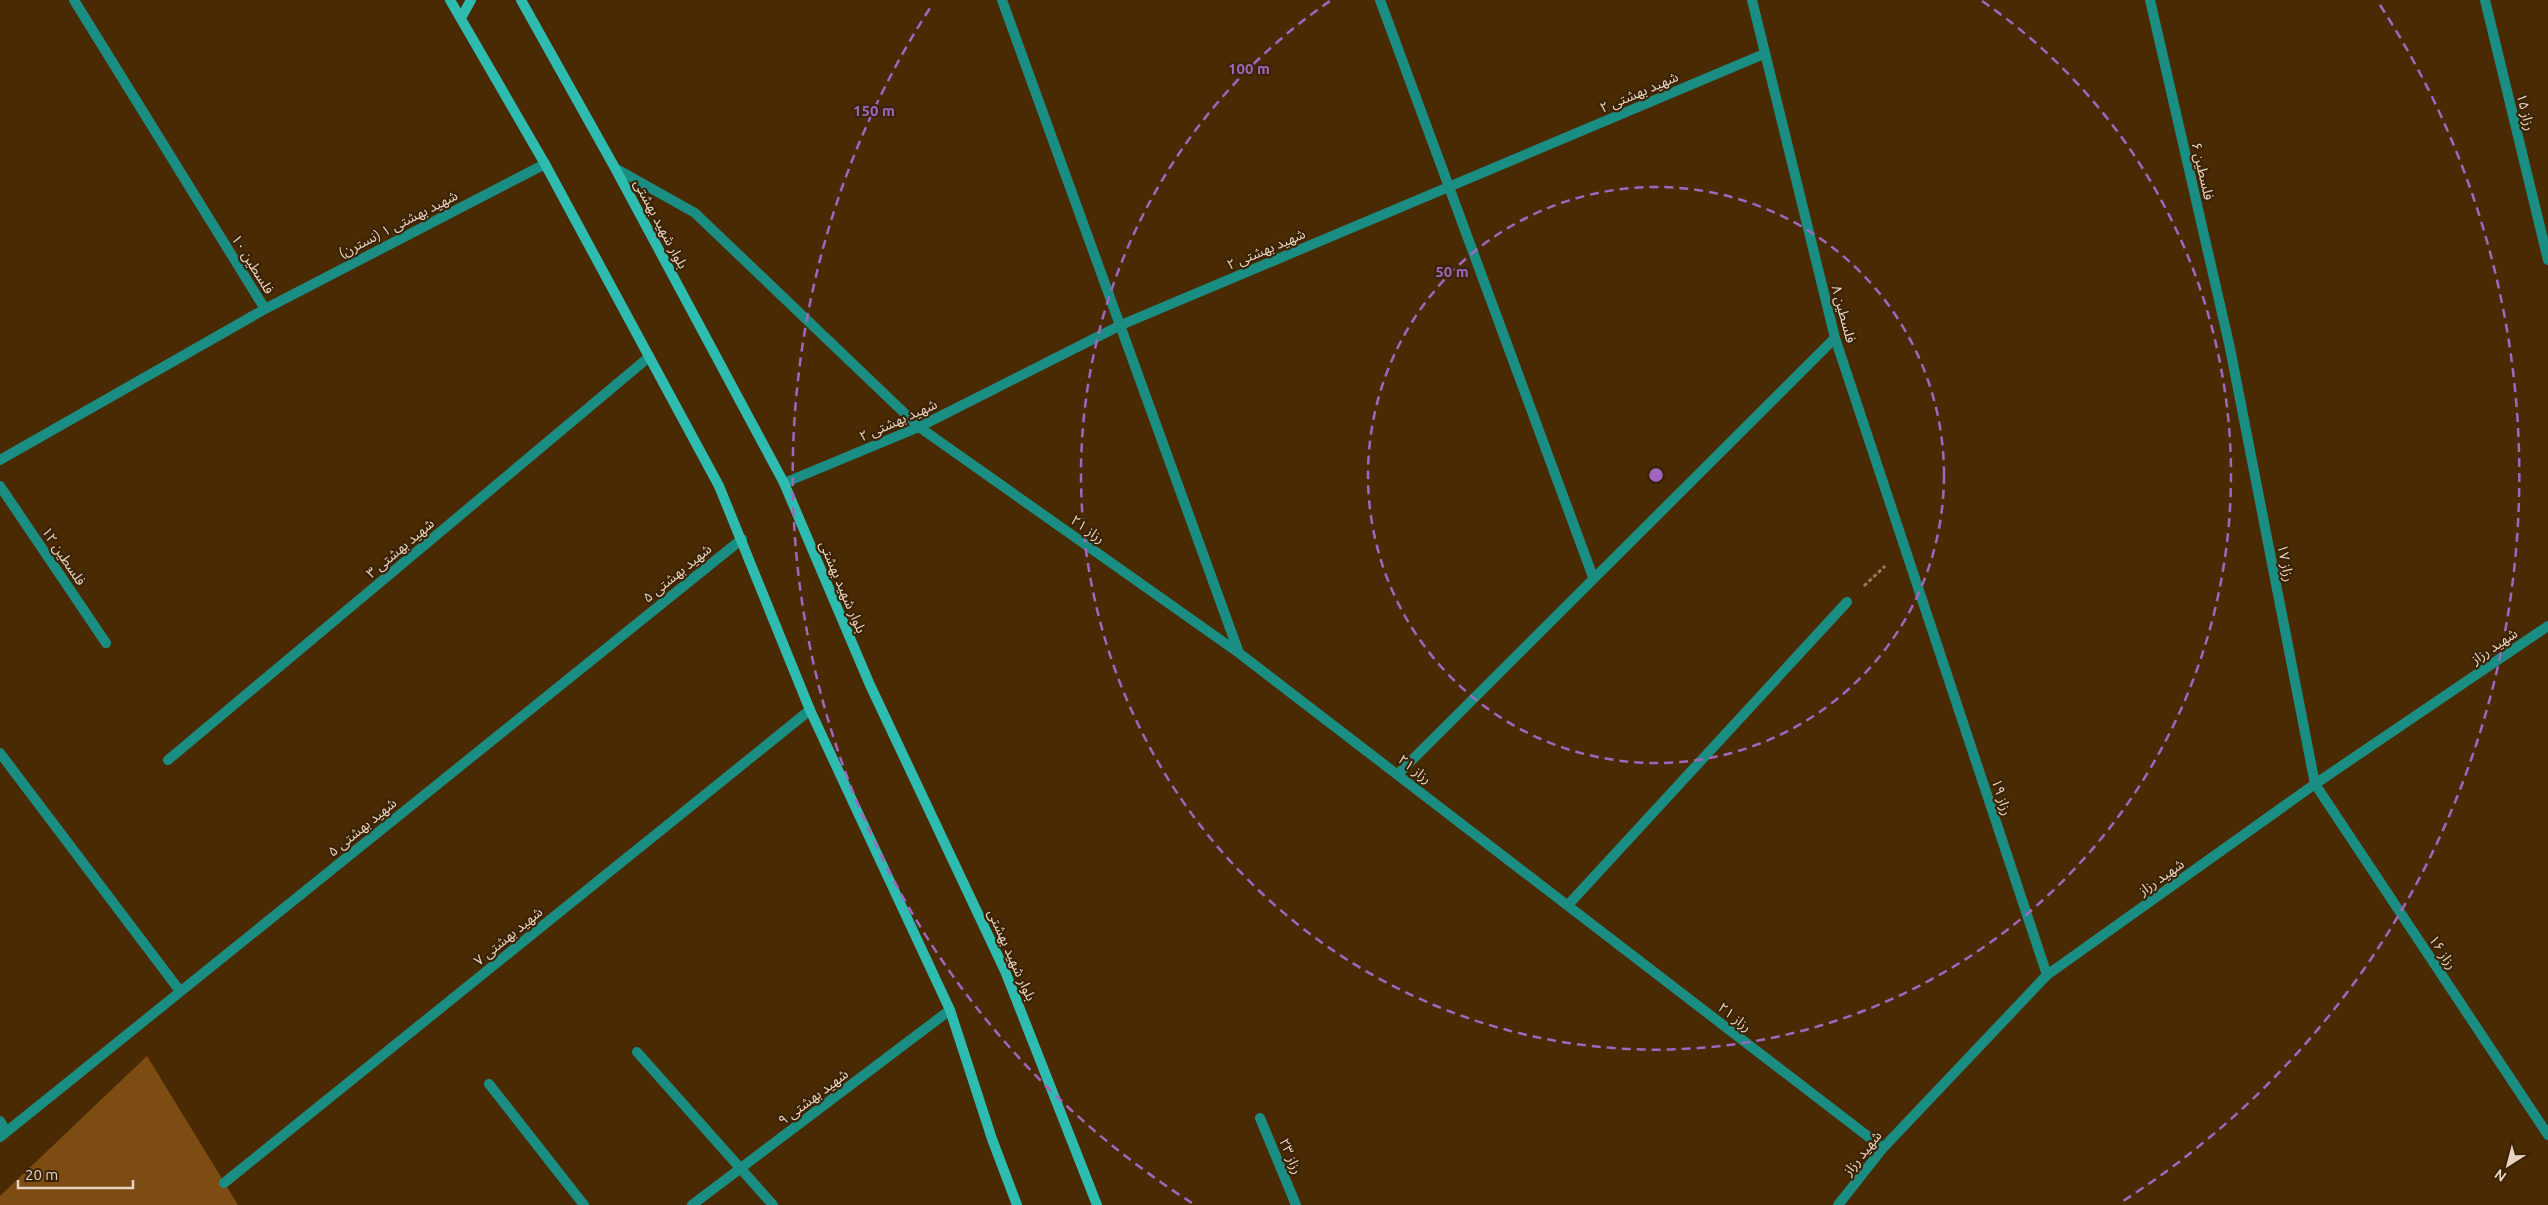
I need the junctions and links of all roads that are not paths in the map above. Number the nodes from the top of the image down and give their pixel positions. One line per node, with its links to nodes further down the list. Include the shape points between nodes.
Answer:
1 (74, 0): 16 (street, فلسطین ۱۰)
2 (450, 0): 10 (main road)
3 (471, 0): 10 (main road)
4 (521, 0): 13 (main road, بلوار شهید بهشتی)
5 (1002, 0): 17 (street)
6 (1380, 0): 14 (street)
7 (1752, 0): 11 (street, فلسطین ۸)
8 (2150, 0): 19 (street, فلسطین ۶)
9 (2485, 0): 15 (street, رزاز ۱۵)
10 (461, 18): 12 (main road)
11 (1764, 54): 14 (street, شهید بهشتی ۲); 18 (street, فلسطین ۸)
12 (544, 164): 16 (street, شهید بهشتی ۱ (نسترن)); 20 (main road)
13 (615, 168): 21 (street, رزاز ۲۱, via 695,213); 23 (main road, بلوار شهید بهشتی)
14 (1449, 187): 17 (street, شهید بهشتی ۲); 26 (street)
15 (2548, 260)
16 (265, 309): 22 (street, فلسطین ۱۰)
17 (1120, 325): 21 (street, شهید بهشتی ۲); 31 (street)
18 (1835, 338): 26 (street); 29 (street, فلسطین ۸)
19 (2230, 348): 36 (street, رزاز ۱۷)
20 (649, 358): 25 (main road, via 718,486); 34 (street, شهید بهشتی ۳)
21 (919, 427): 23 (street, شهید بهشتی ۲); 31 (street, رزاز ۲۱)
22 (0, 460)
23 (784, 483): 54 (main road, بلوار شهید بهشتی, via 870,685 1005,971)
24 (0, 486): 30 (street, فلسطین ۱۲)
25 (742, 539): 32 (main road); 39 (street, شهید بهشتی ۵)
26 (1593, 577): 35 (street)
27 (1847, 602): 37 (street)
28 (2548, 626): 36 (street, شهید رزاز)
29 (1932, 628): 38 (street, رزاز ۱۹)
30 (106, 643)
31 (1239, 653): 35 (street, رزاز ۲۱)
32 (810, 710): 40 (main road); 49 (street, شهید بهشتی ۷)
33 (0, 753): 39 (street)
34 (168, 760)
35 (1398, 774): 37 (street, رزاز ۲۱)
36 (2315, 784): 38 (street, شهید رزاز); 46 (street, رزاز ۱۶)
37 (1568, 905): 47 (street, رزاز ۲۱)
38 (2047, 975): 47 (street, شهید رزاز)
39 (180, 992): 45 (street, شهید بهشتی ۵)
40 (950, 1010): 48 (street, شهید بهشتی ۹); 53 (main road)
41 (637, 1052): 48 (street)
42 (489, 1084): 50 (street)
43 (1260, 1118): 55 (street, رزاز ۲۳)
44 (0, 1121): 45 (street)
45 (3, 1134)
46 (2548, 1135)
47 (1883, 1148): 56 (street, شهید رزاز)
48 (740, 1168): 51 (street, شهید بهشتی ۹); 52 (street)
49 (224, 1183)
50 (584, 1205)
51 (692, 1205)
52 (773, 1205)
53 (1017, 1205)
54 (1097, 1205)
55 (1296, 1205)
56 (1838, 1205)

